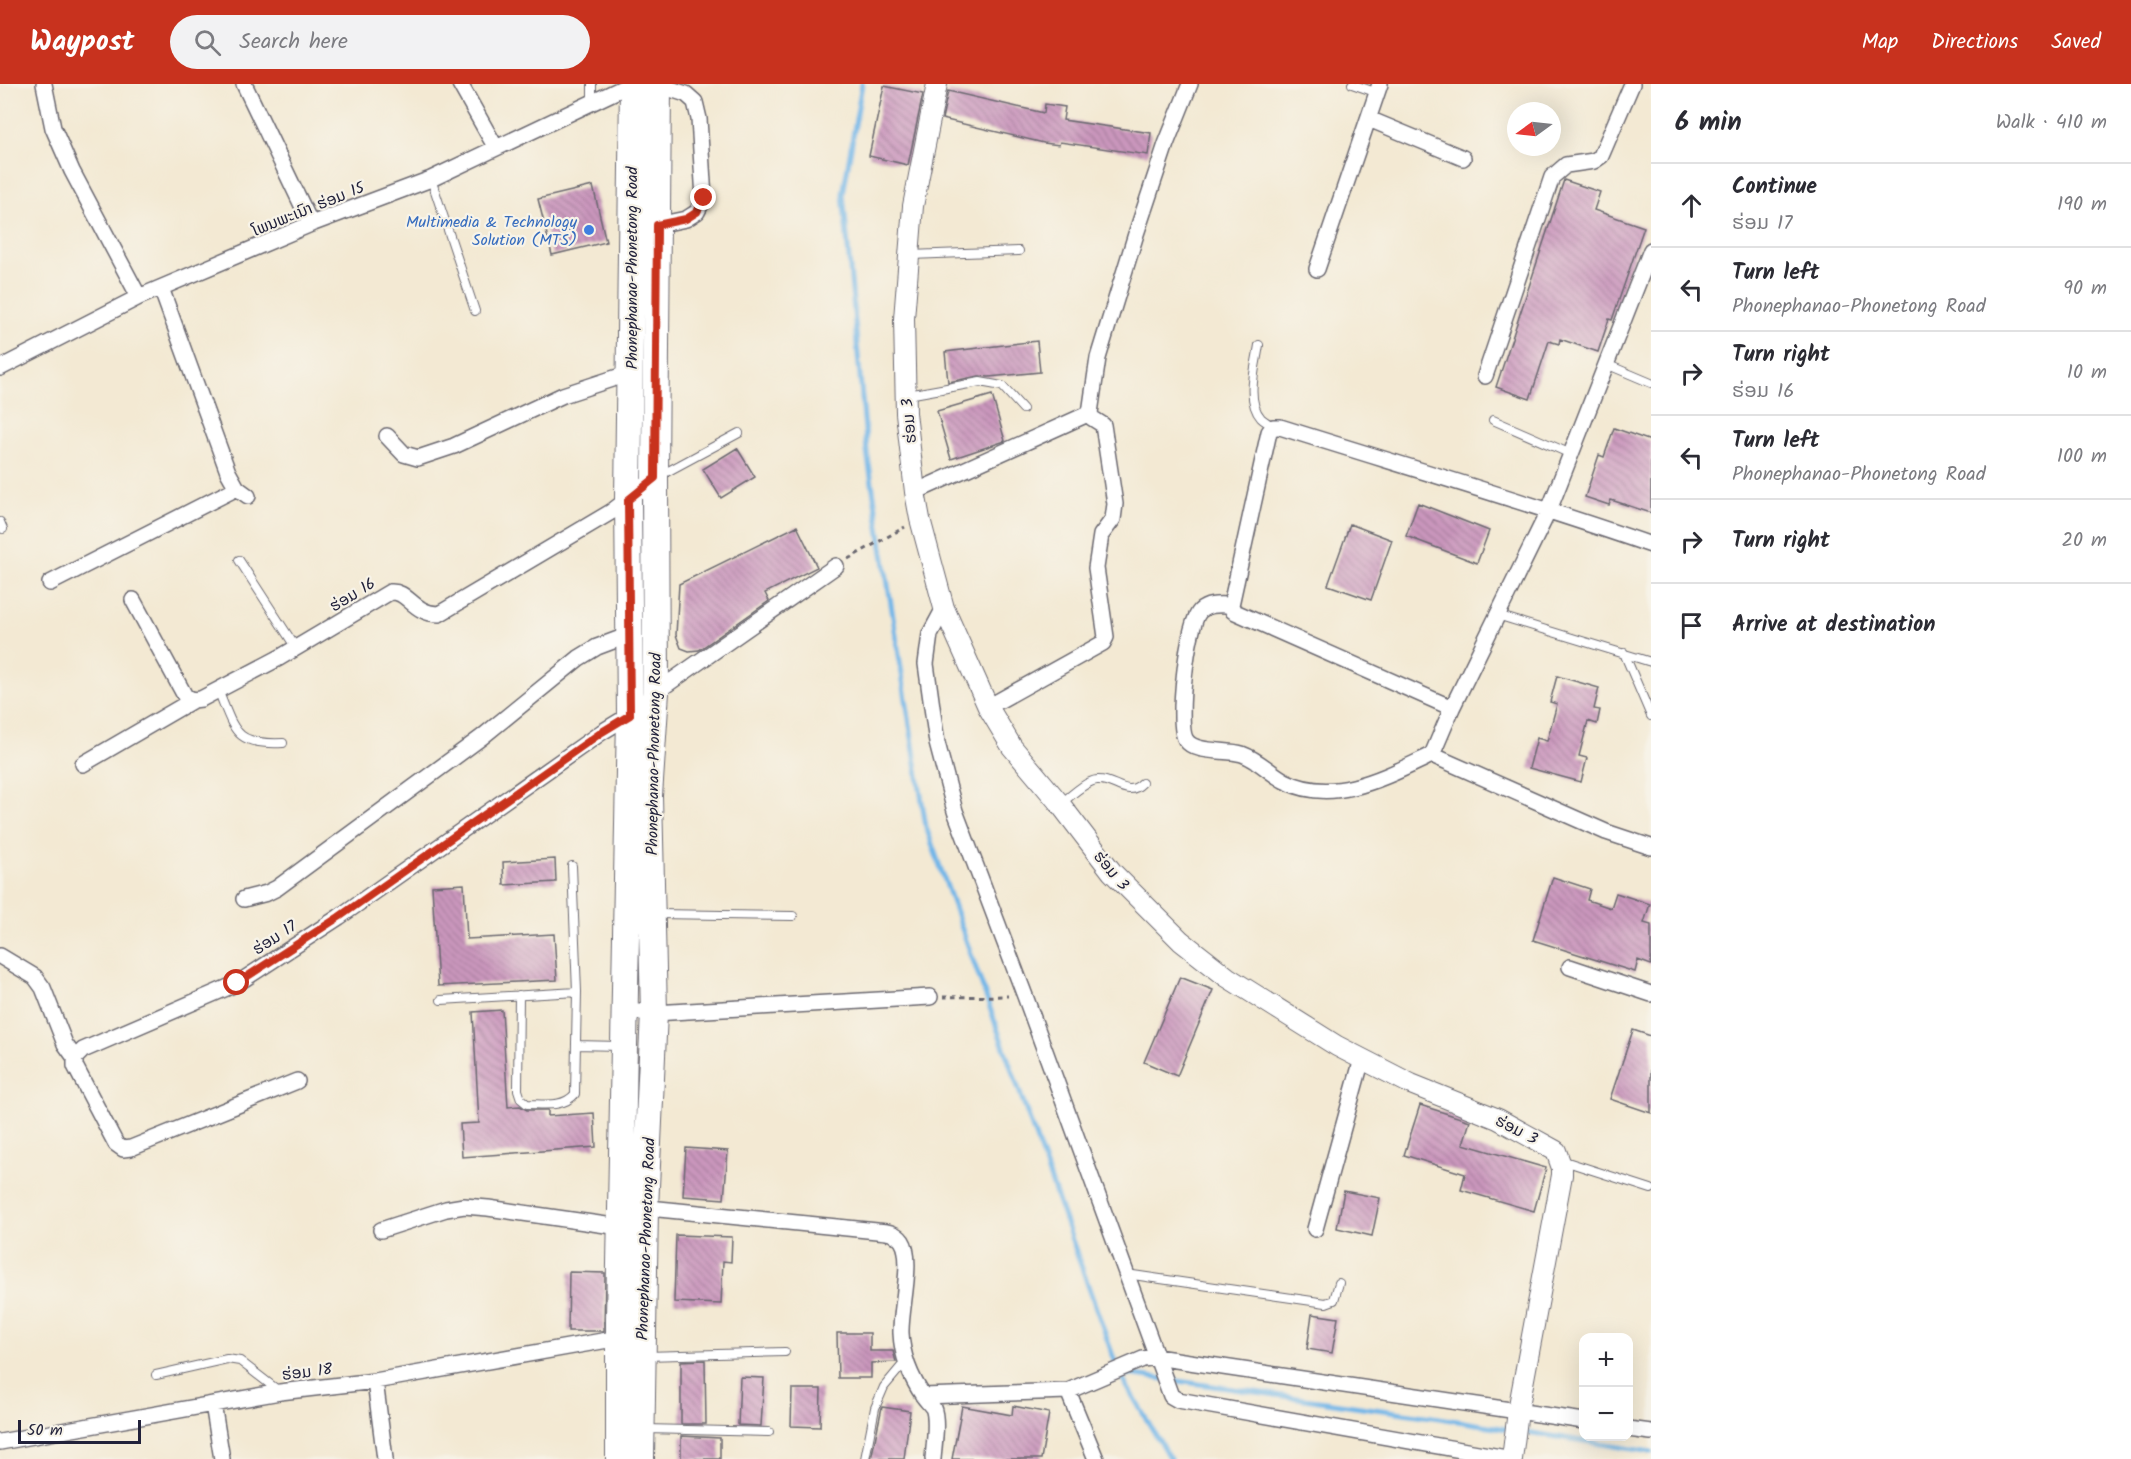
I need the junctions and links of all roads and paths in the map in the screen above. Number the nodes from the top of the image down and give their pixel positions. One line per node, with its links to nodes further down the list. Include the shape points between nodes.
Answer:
1 (44, 84): 24 (street, via 53,128 72,171)
2 (244, 84): 17 (street)
3 (460, 84): 14 (street)
4 (592, 84): 12 (lane)
5 (632, 84): 12 (street, ໂພນພະເນົາ ຮ່ອມ 15); 29 (main road, Phonephanao-Phonetong Road)
6 (657, 84): 18 (main road, Phonephanao-Phonetong Road); 18 (street, via 686,94 695,102 704,198 697,212 686,219)
7 (937, 84): 21 (street, ຮ່ອມ 3, via 913,206)
8 (1190, 84): 34 (street, via 1166,144 1098,358)
9 (1352, 84): 11 (lane)
10 (1632, 84): 30 (street, via 1602,156 1566,165 1552,177)
11 (1379, 88): 13 (street)
12 (592, 101): 14 (street, ໂພນພະເນົາ ຮ່ອມ 15)
13 (1369, 119): 15 (street); 22 (street)
14 (496, 148): 16 (street, ໂພນພະເນົາ ຮ່ອມ 15)
15 (1463, 158)
16 (431, 179): 17 (street, ໂພນພະເນົາ ຮ່ອມ 15); 25 (lane)
17 (311, 224): 23 (street, ໂພນພະເນົາ ຮ່ອມ 15)
18 (657, 225): 40 (main road, Phonephanao-Phonetong Road)
19 (1651, 250): 27 (street)
20 (1019, 251): 21 (lane)
21 (909, 255): 32 (street, ຮ່ອມ 3, via 903,319)
22 (1317, 269)
23 (161, 288): 24 (street, ໂພນພະເນົາ ຮ່ອມ 15); 48 (street, via 225,463 243,492)
24 (139, 297): 28 (street, ໂພນພະເນົາ ຮ່ອມ 15)
25 (475, 311)
26 (1259, 345): 36 (lane, via 1252,390 1260,417)
27 (1606, 364): 31 (lane); 39 (street)
28 (0, 368)
29 (630, 373): 38 (street, via 563,395 454,446 418,458 404,454); 42 (main road, Phonephanao-Phonetong Road)
30 (1485, 376)
31 (1651, 383)
32 (906, 395): 33 (lane, via 980,382 1002,386); 41 (street, ຮ່ອມ 3)
33 (1023, 409)
34 (1090, 413): 41 (street); 60 (street, via 1103,425 1115,504 1113,519 1101,535 1096,568 1106,637 1103,643)
35 (1493, 420): 39 (lane)
36 (1273, 427): 43 (street); 50 (street)
37 (739, 433): 40 (lane)
38 (387, 436)
39 (1571, 454): 43 (street)
40 (655, 478): 42 (street, ຮ່ອມ 16); 58 (main road, Phonephanao-Phonetong Road)
41 (915, 492): 51 (street, ຮ່ອມ 3)
42 (628, 500): 53 (main road, Phonephanao-Phonetong Road); 54 (street, ຮ່ອມ 16, via 439,614 420,611 400,593 390,592)
43 (1549, 510): 45 (street); 52 (street)
44 (908, 526): 47 (path)
45 (1651, 545)
46 (239, 560): 54 (lane)
47 (836, 566): 58 (street)
48 (50, 583)
49 (133, 600): 59 (street, via 182,692)
50 (1231, 605): 61 (street, via 1233,611); 65 (street, via 1211,605 1200,612 1193,624 1187,645 1182,713 1184,738 1189,744 1241,753 1284,780 1310,790 1340,791 1379,780)
51 (944, 608): 60 (street, ຮ່ອມ 3); 80 (street, via 930,634 926,664 937,743 955,812)
52 (1497, 615): 55 (lane); 61 (street)
53 (629, 634): 62 (main road, Phonephanao-Phonetong Road); 72 (street, via 579,658 482,737 277,888)
54 (296, 648): 57 (street, ຮ່ອມ 16)
55 (1624, 653): 56 (lane); 63 (lane)
56 (1651, 662)
57 (218, 690): 59 (street, ຮ່ອມ 16); 64 (lane, via 234,728 248,741)
58 (656, 692): 68 (main road, Phonephanao-Phonetong Road)
59 (193, 700): 66 (street, ຮ່ອມ 16)
60 (988, 707): 69 (street, ຮ່ອມ 3, via 1012,747)
61 (1452, 708): 65 (street)
62 (630, 715): 68 (main road, Phonephanao-Phonetong Road); 87 (street, ຮ່ອມ 17, via 237,983 83,1050)
63 (1651, 716)
64 (283, 743)
65 (1432, 756): 70 (street, via 1606,832)
66 (83, 764)
67 (1142, 783): 69 (lane, via 1130,790 1095,780)
68 (639, 796): 73 (main road, Phonephanao-Phonetong Road); 83 (main road, Phonephanao-Phonetong Road)
69 (1060, 804): 88 (street, ຮ່ອມ 3, via 1112,872 1180,942 1227,977)
70 (1651, 847)
71 (572, 866): 77 (lane)
72 (243, 899)
73 (652, 914): 74 (lane); 84 (main road, Phonephanao-Phonetong Road)
74 (793, 916)
75 (0, 956): 87 (street, via 34,977 43,988 65,1044)
76 (1570, 967): 78 (street)
77 (577, 992): 79 (lane); 85 (lane)
78 (1651, 994)
79 (519, 995): 82 (lane); 85 (lane, via 521,1099 527,1104 561,1104 570,1100 575,1094)
80 (1025, 996): 81 (path); 95 (street)
81 (930, 997): 84 (street)
82 (441, 1000)
83 (624, 1011): 84 (street); 86 (main road, Phonephanao-Phonetong Road)
84 (654, 1014): 92 (main road, Phonephanao-Phonetong Road)
85 (576, 1045): 86 (lane)
86 (624, 1046): 92 (main road, Phonephanao-Phonetong Road)
87 (75, 1058): 89 (street, via 75,1066 116,1144 123,1149)
88 (1362, 1059): 90 (street, ຮ່ອມ 3, via 1411,1084 1498,1119 1550,1147); 93 (street)
89 (297, 1081)
90 (1560, 1160): 91 (lane); 108 (street, via 1562,1175)
91 (1651, 1189)
92 (629, 1214): 94 (street, via 464,1206); 97 (main road, Phonephanao-Phonetong Road); 99 (main road, Phonephanao-Phonetong Road); 100 (street, via 877,1231 897,1236 907,1258 901,1332)
93 (1315, 1229)
94 (381, 1230)
95 (1126, 1274): 96 (lane, via 1326,1303 1334,1300); 101 (street)
96 (1339, 1283)
97 (619, 1338): 103 (street, ຮ່ອມ 18); 118 (main road, Phonephanao-Phonetong Road)
98 (785, 1352): 99 (lane)
99 (642, 1357): 110 (main road, Phonephanao-Phonetong Road)
100 (905, 1362): 106 (street); 120 (lane, via 884,1387 875,1408)
101 (1153, 1362): 104 (street); 108 (street); 115 (street, via 1167,1390 1178,1400)
102 (156, 1375): 105 (lane, via 227,1359 240,1361)
103 (375, 1381): 105 (street, ຮ່ອມ 18); 117 (street)
104 (1072, 1388): 106 (street); 122 (street)
105 (280, 1392): 107 (street, ຮ່ອມ 18)
106 (923, 1396): 121 (street, via 935,1418)
107 (213, 1404): 114 (street, ຮ່ອມ 18); 116 (street)
108 (1518, 1415): 109 (street); 115 (street)
109 (1579, 1421)
110 (641, 1428): 112 (lane); 119 (main road, Phonephanao-Phonetong Road)
111 (1633, 1430): 113 (street)
112 (769, 1432)
113 (1651, 1432)
114 (0, 1442)
115 (1513, 1457)
116 (222, 1459)
117 (385, 1459)
118 (619, 1459)
119 (641, 1459)
120 (865, 1459)
121 (933, 1459)
122 (1096, 1459)

